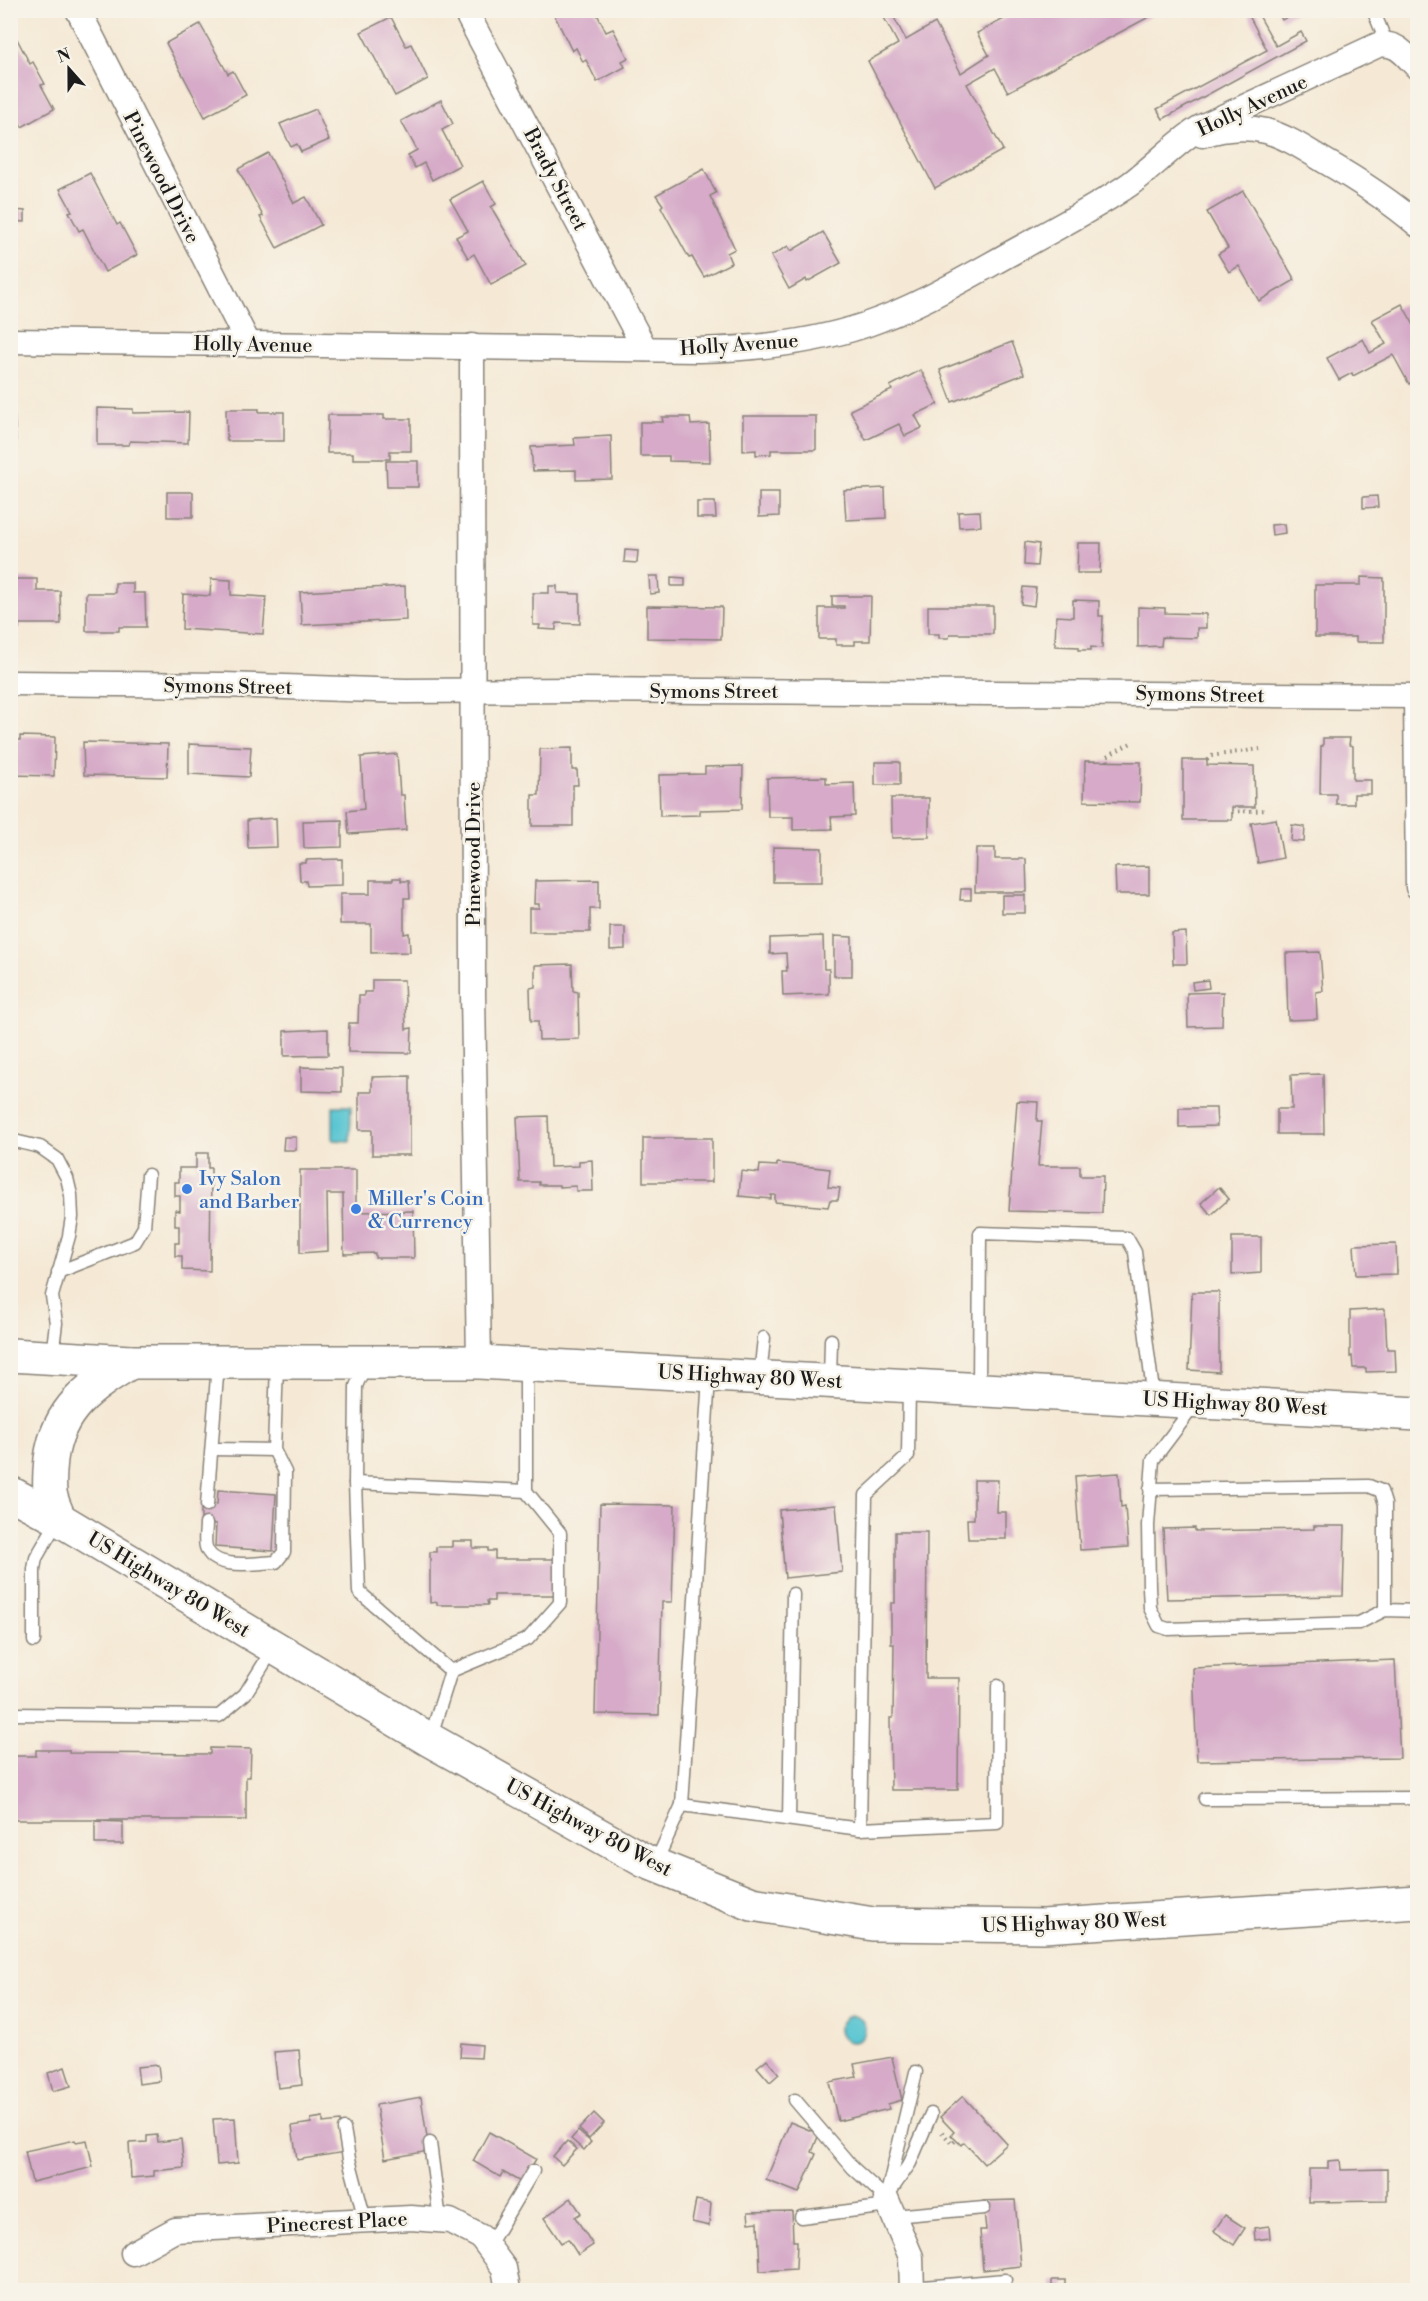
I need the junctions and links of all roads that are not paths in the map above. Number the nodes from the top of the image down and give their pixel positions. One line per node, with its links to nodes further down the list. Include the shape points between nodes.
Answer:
1 (78, 10): 9 (street, Pinewood Drive)
2 (465, 10): 11 (street, Brady Street)
3 (1373, 10): 4 (lane)
4 (1387, 44): 5 (street, via 1399,48); 6 (street, Holly Avenue, via 1218,118 1185,137)
5 (1418, 68)
6 (1161, 158): 7 (street, via 1215,131 1264,131 1355,178); 11 (street, Holly Avenue, via 1115,194 960,281 866,325 828,336 763,346)
7 (1418, 225)
8 (10, 341): 9 (street, Holly Avenue)
9 (248, 343): 10 (street, Holly Avenue)
10 (472, 346): 11 (street, Holly Avenue); 13 (street, Pinewood Drive)
11 (645, 349)
12 (10, 683): 13 (street, Symons Street)
13 (474, 690): 14 (street, Symons Street); 27 (street, Pinewood Drive, via 473,994)
14 (1417, 696): 15 (street)
15 (1418, 887)
16 (10, 1140): 18 (lane, via 40,1147 57,1159 67,1178 72,1217)
17 (148, 1175): 18 (lane, via 144,1227 135,1242)
18 (58, 1272): 22 (lane, via 52,1296 56,1323)
19 (764, 1338): 30 (lane)
20 (831, 1340): 31 (lane)
21 (10, 1356): 22 (main road, US Highway 80 West)
22 (52, 1358): 23 (main road, US Highway 80 West)
23 (131, 1362): 24 (main road, US Highway 80 West); 44 (main road, via 99,1381 63,1419 53,1443 50,1467 50,1492)
24 (218, 1362): 25 (main road, US Highway 80 West); 37 (lane)
25 (277, 1362): 26 (main road, US Highway 80 West); 38 (lane)
26 (368, 1362): 27 (main road, US Highway 80 West); 39 (lane, via 356,1386)
27 (479, 1362): 28 (main road, US Highway 80 West)
28 (526, 1364): 29 (main road, US Highway 80 West); 41 (lane)
29 (710, 1374): 30 (main road, US Highway 80 West); 57 (lane)
30 (760, 1377): 31 (main road, US Highway 80 West)
31 (830, 1381): 32 (main road, US Highway 80 West)
32 (909, 1385): 33 (main road, US Highway 80 West); 59 (lane, via 909,1456 866,1495)
33 (979, 1389): 34 (main road, US Highway 80 West); 34 (lane, via 980,1233 1127,1238 1135,1252)
34 (1154, 1399): 35 (main road, US Highway 80 West)
35 (1197, 1401): 36 (main road, US Highway 80 West); 40 (lane, via 1153,1460)
36 (1418, 1414)
37 (212, 1449): 38 (lane); 43 (lane)
38 (274, 1450): 45 (lane, via 285,1472 284,1552 276,1562 221,1563 211,1557 205,1546)
39 (355, 1483): 41 (lane); 51 (lane, via 359,1592)
40 (1150, 1489): 47 (lane, via 1369,1486 1381,1491 1385,1504); 47 (lane, via 1150,1608 1159,1626 1168,1629 1359,1623)
41 (526, 1491): 51 (lane, via 560,1533 560,1603 528,1639)
42 (10, 1493): 44 (main road, US Highway 80 West)
43 (207, 1504)
44 (59, 1519): 49 (lane, via 36,1558); 50 (main road, US Highway 80 West)
45 (206, 1524)
46 (793, 1594): 58 (lane)
47 (1385, 1610): 48 (lane)
48 (1418, 1611)
49 (34, 1641)
50 (274, 1648): 53 (lane, via 245,1694 219,1716); 54 (main road, US Highway 80 West)
51 (452, 1671): 54 (lane)
52 (998, 1686): 59 (lane, via 997,1823)
53 (10, 1714)
54 (430, 1740): 60 (main road, US Highway 80 West)
55 (1418, 1798): 56 (lane)
56 (1204, 1799)
57 (682, 1805): 58 (lane); 60 (lane)
58 (789, 1820): 59 (lane)
59 (860, 1829)
60 (655, 1864): 61 (main road, US Highway 80 West, via 752,1904 873,1924 1043,1926)
61 (1418, 1902)
62 (916, 2072): 68 (lane)
63 (795, 2100): 68 (lane)
64 (931, 2114): 68 (lane)
65 (344, 2129): 71 (lane)
66 (430, 2143): 72 (lane)
67 (533, 2171): 73 (lane)
68 (889, 2207): 69 (lane); 70 (lane); 77 (street, via 911,2257)
69 (984, 2208)
70 (801, 2217)
71 (365, 2220): 72 (street, Pinecrest Place); 74 (street, Pinecrest Place, via 175,2230)
72 (440, 2220): 73 (street, Pinecrest Place, via 481,2237)
73 (488, 2247): 76 (street, Pinecrest Place, via 504,2268)
74 (133, 2253)
75 (1005, 2280): 77 (lane)
76 (508, 2290)
77 (912, 2290)

